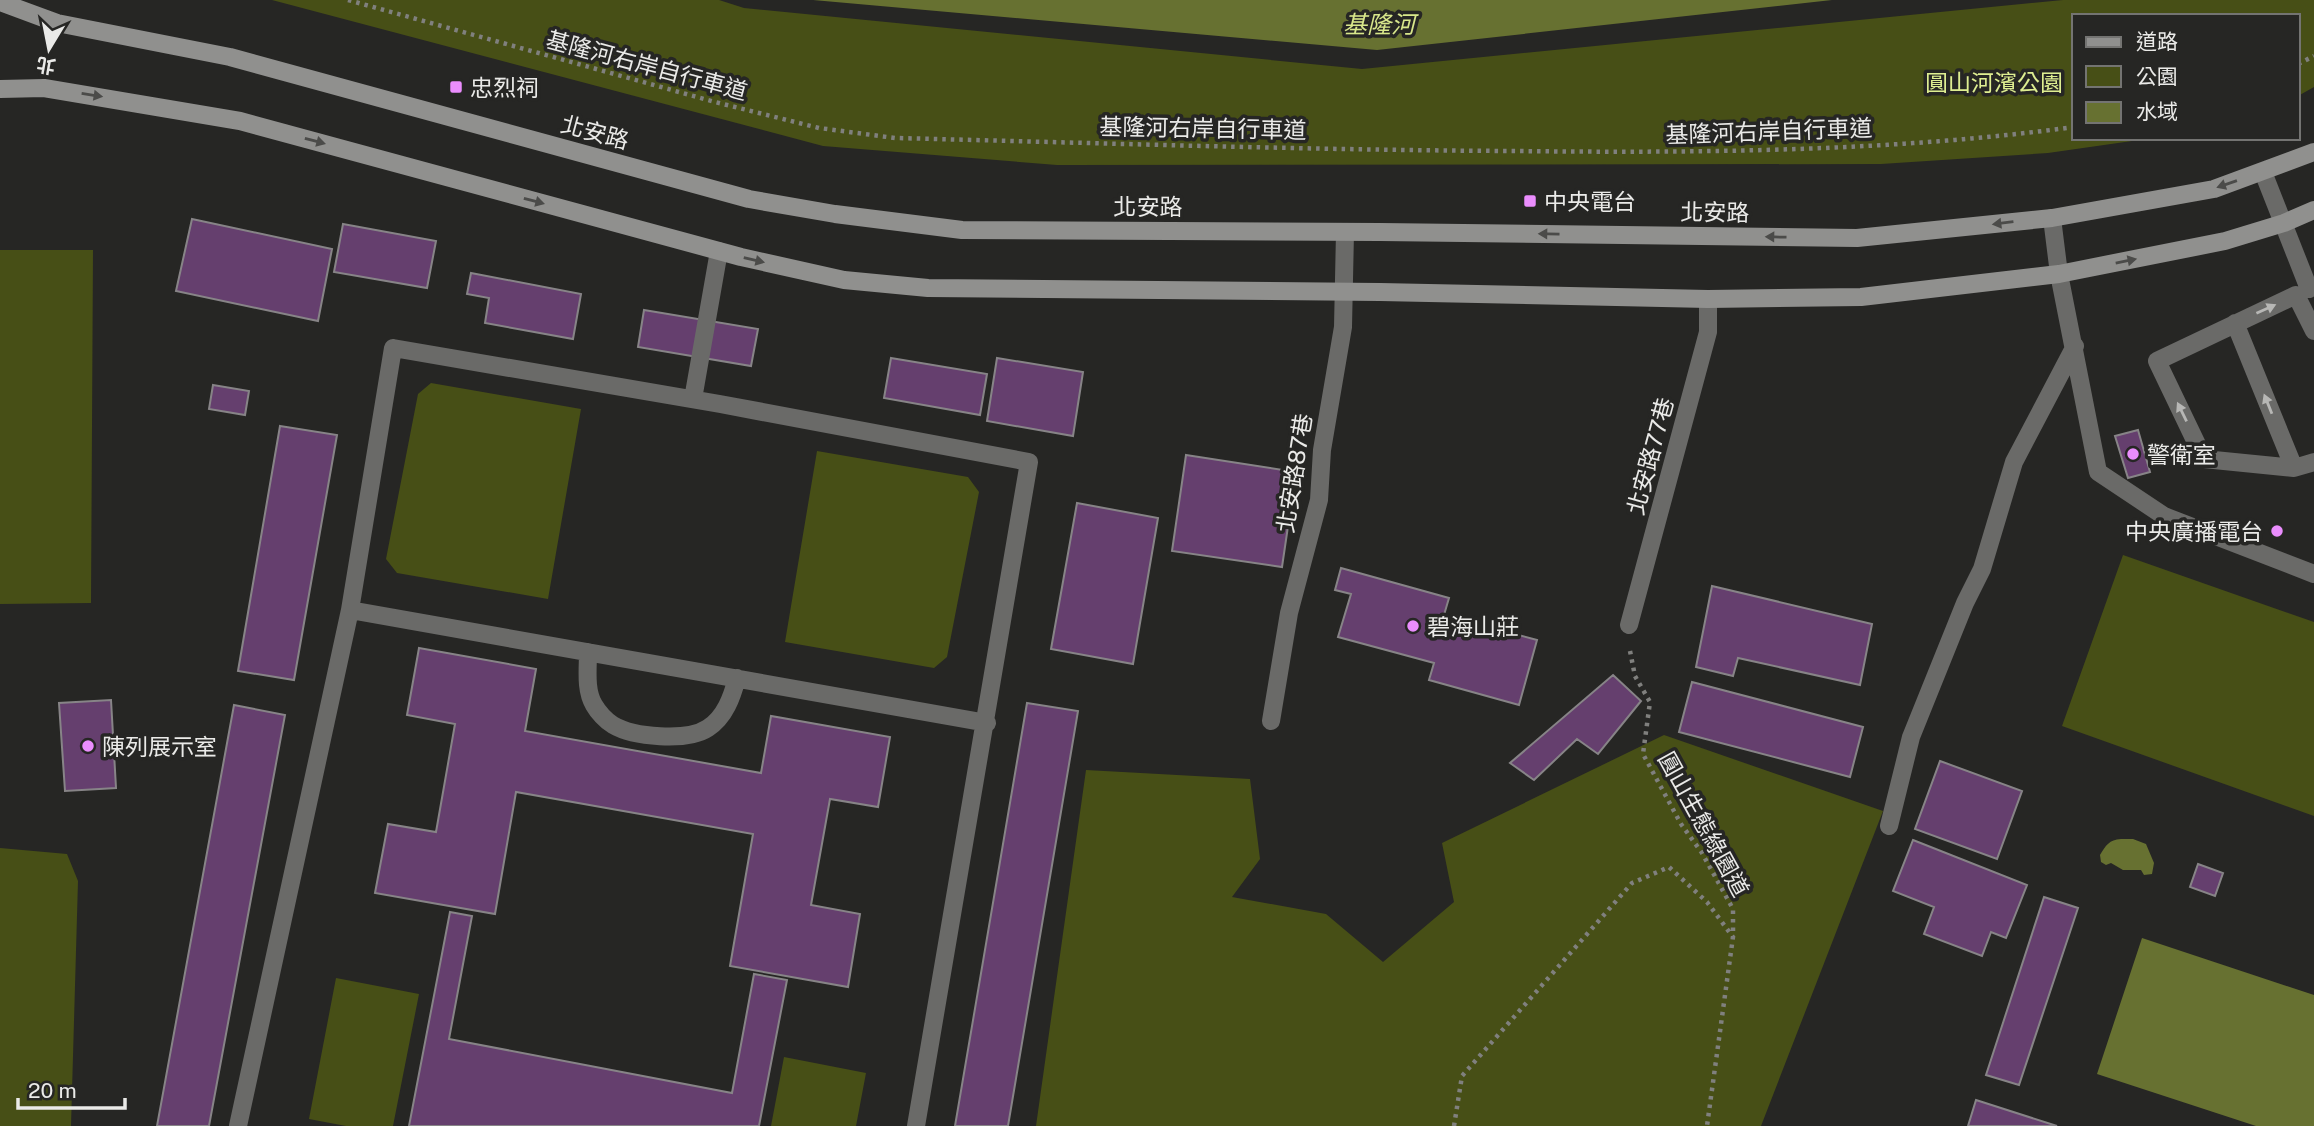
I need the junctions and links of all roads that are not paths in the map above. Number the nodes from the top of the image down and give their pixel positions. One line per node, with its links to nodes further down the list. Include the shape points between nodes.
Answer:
1 (0, 2): 8 (main road, 北安路, via 57,23 230,57 749,199 835,214 962,230)
2 (0, 89): 9 (main road, one-way to 9, via 44,88 240,121)
3 (2314, 152): 4 (main road, 北安路)
4 (2263, 172): 6 (main road, 北安路, one-way to 6, via 2214,189); 7 (lane)
5 (2314, 211): 7 (main road)
6 (2052, 218): 8 (main road, 北安路, one-way to 8, via 1857,238); 10 (lane)
7 (2284, 223): 10 (main road, one-way to 7, via 2225,241); 11 (lane, via 2309,289)
8 (1345, 232): 12 (lane, 北安路87巷)
9 (719, 251): 12 (main road, one-way to 12, via 844,280 928,288); 17 (lane)
10 (2059, 274): 13 (main road, via 1861,298); 16 (lane)
11 (2314, 286)
12 (1343, 292): 13 (main road); 25 (lane, 北安路87巷, via 1343,327 1322,450 1319,500 1289,613)
13 (1708, 299): 22 (lane, 北安路77巷, via 1708,332)
14 (2235, 323): 15 (lane, one-way to 15, via 2296,295); 19 (lane, one-way to 14); 19 (lane, one-way to 14, via 2204,459 2157,361)
15 (2314, 331)
16 (2075, 346): 20 (lane, via 2098,472 2164,516); 27 (lane, via 2014,462 1982,569 1911,737)
17 (693, 399): 21 (lane, via 393,348); 26 (lane, via 1029,462)
18 (2314, 462): 19 (lane)
19 (2294, 468)
20 (2314, 574)
21 (350, 610): 23 (lane); 28 (lane)
22 (1629, 625)
23 (588, 652): 24 (lane); 24 (lane, via 588,687 598,711 610,724 646,734 694,735 706,730 724,711)
24 (737, 678): 26 (lane)
25 (1271, 721)
26 (986, 723): 29 (lane)
27 (1889, 826)
28 (238, 1126)
29 (916, 1126)

